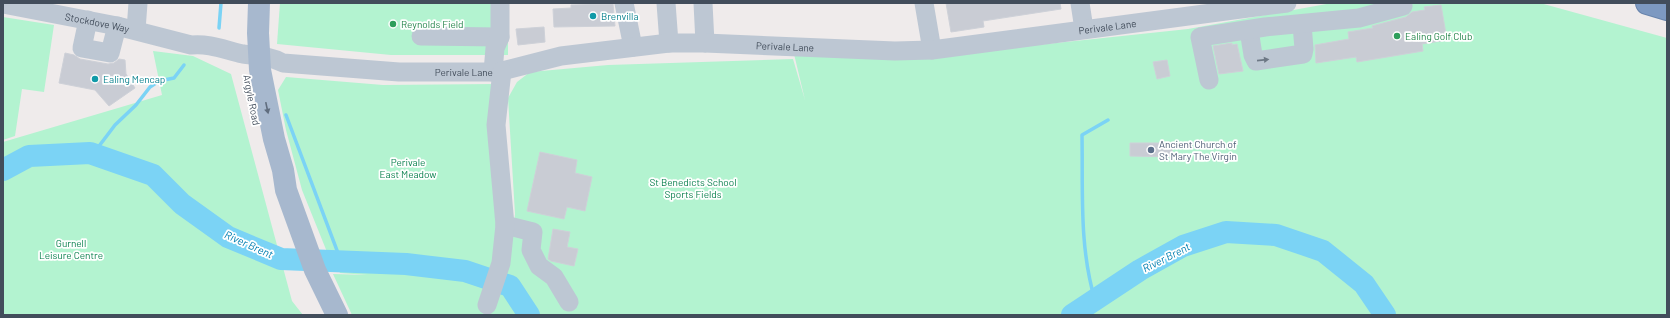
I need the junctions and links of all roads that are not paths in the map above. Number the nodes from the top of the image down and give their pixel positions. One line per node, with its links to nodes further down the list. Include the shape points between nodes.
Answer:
1 (138, 3): 20 (street)
2 (246, 3): 28 (main road, Argyle Road, via 243,32)
3 (258, 3): 28 (main road, Argyle Road)
4 (500, 3): 23 (street)
5 (624, 3): 26 (street)
6 (666, 3): 24 (street)
7 (703, 3): 25 (street)
8 (924, 3): 27 (street)
9 (1080, 3): 19 (street)
10 (1287, 3): 15 (street, Perivale Lane)
11 (1402, 3): 17 (street, via 1403,6 1359,18)
12 (1647, 3): 14 (highway)
13 (3, 4): 16 (street, Stockdove Way)
14 (1667, 9)
15 (1161, 11): 19 (street, Perivale Lane)
16 (88, 20): 18 (street, Stockdove Way); 18 (street, via 82,48 110,52)
17 (1302, 24): 21 (street); 21 (street, one-way to 17, via 1256,60 1289,57 1303,54)
18 (117, 26): 20 (street, Stockdove Way)
19 (1084, 29): 27 (street, Perivale Lane)
20 (136, 30): 28 (street, Stockdove Way, via 191,45 200,53)
21 (1249, 30): 30 (street, via 1200,37)
22 (421, 36): 23 (street)
23 (500, 37): 29 (street, via 495,48)
24 (669, 43): 25 (street, Perivale Lane); 26 (street, Perivale Lane)
25 (705, 43): 27 (street, Perivale Lane, via 835,50)
26 (633, 47): 29 (street, Perivale Lane, via 560,56)
27 (932, 50)
28 (252, 62): 29 (street, Perivale Lane, via 272,70 283,63 399,72); 34 (main road, Argyle Road, via 251,102 260,141 272,172 286,190 315,270)
29 (497, 71): 31 (street, via 496,124)
30 (1209, 80)
31 (505, 225): 32 (street, via 533,232 531,250 536,261 554,277); 33 (street, via 501,263)
32 (569, 302)
33 (487, 305)
34 (337, 315)

